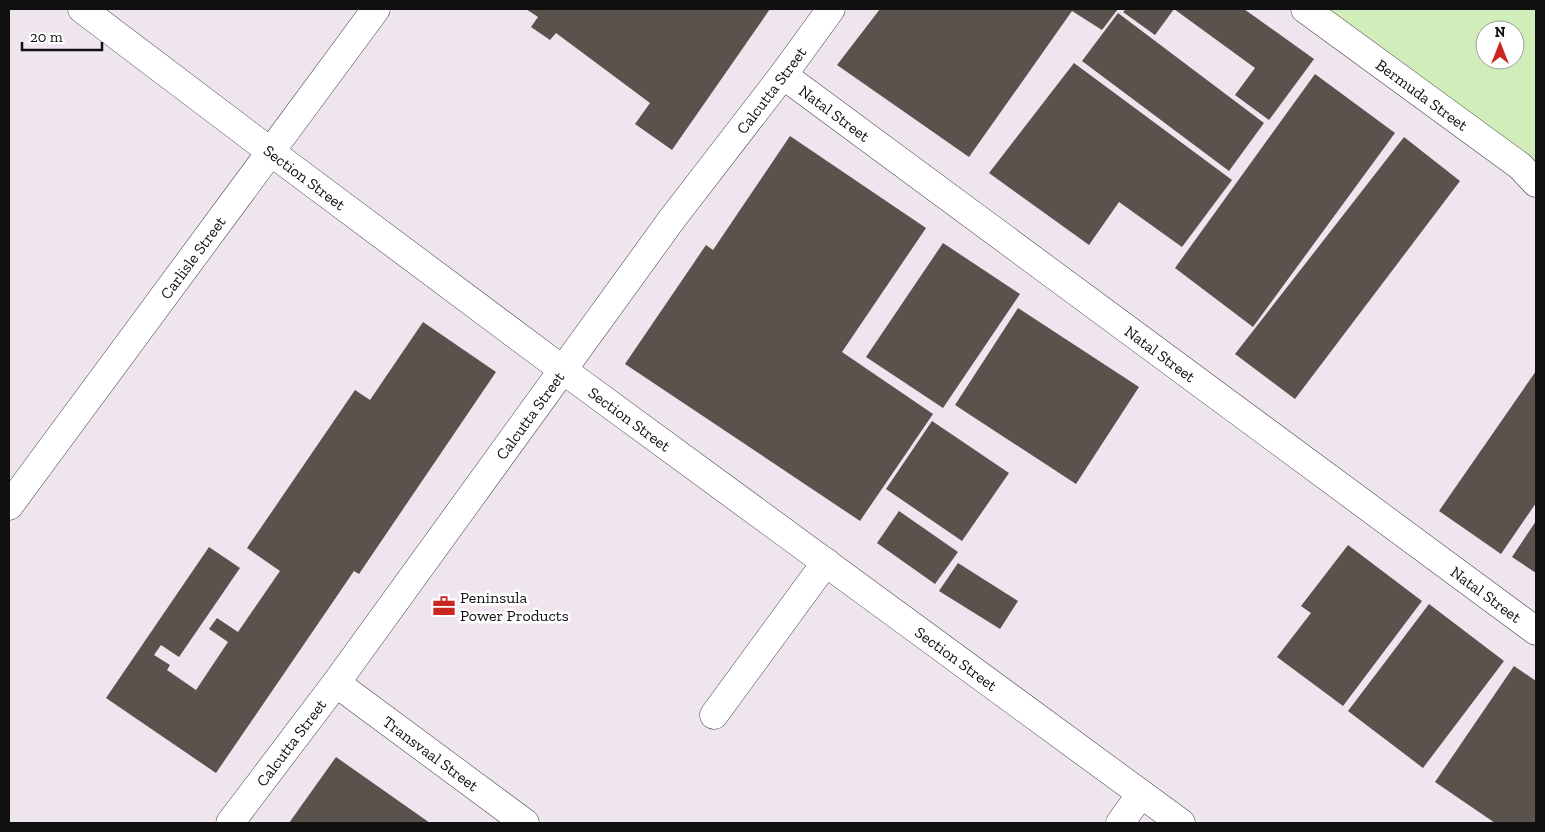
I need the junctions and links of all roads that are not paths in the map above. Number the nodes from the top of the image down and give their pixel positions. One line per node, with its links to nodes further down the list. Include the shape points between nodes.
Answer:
1 (82, 9): 6 (street, Section Street)
2 (376, 9): 6 (street, Carlisle Street)
3 (831, 9): 5 (street, Calcutta Street)
4 (1306, 9): 7 (street, Bermuda Street, via 1520,166)
5 (783, 75): 8 (street, Calcutta Street, via 672,219); 11 (street, Natal Street)
6 (271, 152): 8 (street, Section Street); 9 (street, Carlisle Street)
7 (1536, 183)
8 (563, 370): 10 (street, Section Street); 12 (street, Calcutta Street)
9 (9, 506)
10 (826, 562): 13 (street); 14 (street, Section Street)
11 (1536, 632)
12 (336, 682): 15 (street, Calcutta Street); 16 (street, Transvaal Street)
13 (714, 715)
14 (1142, 794): 17 (street); 18 (street, Section Street)
15 (230, 823)
16 (525, 823)
17 (1120, 823)
18 (1182, 823)

